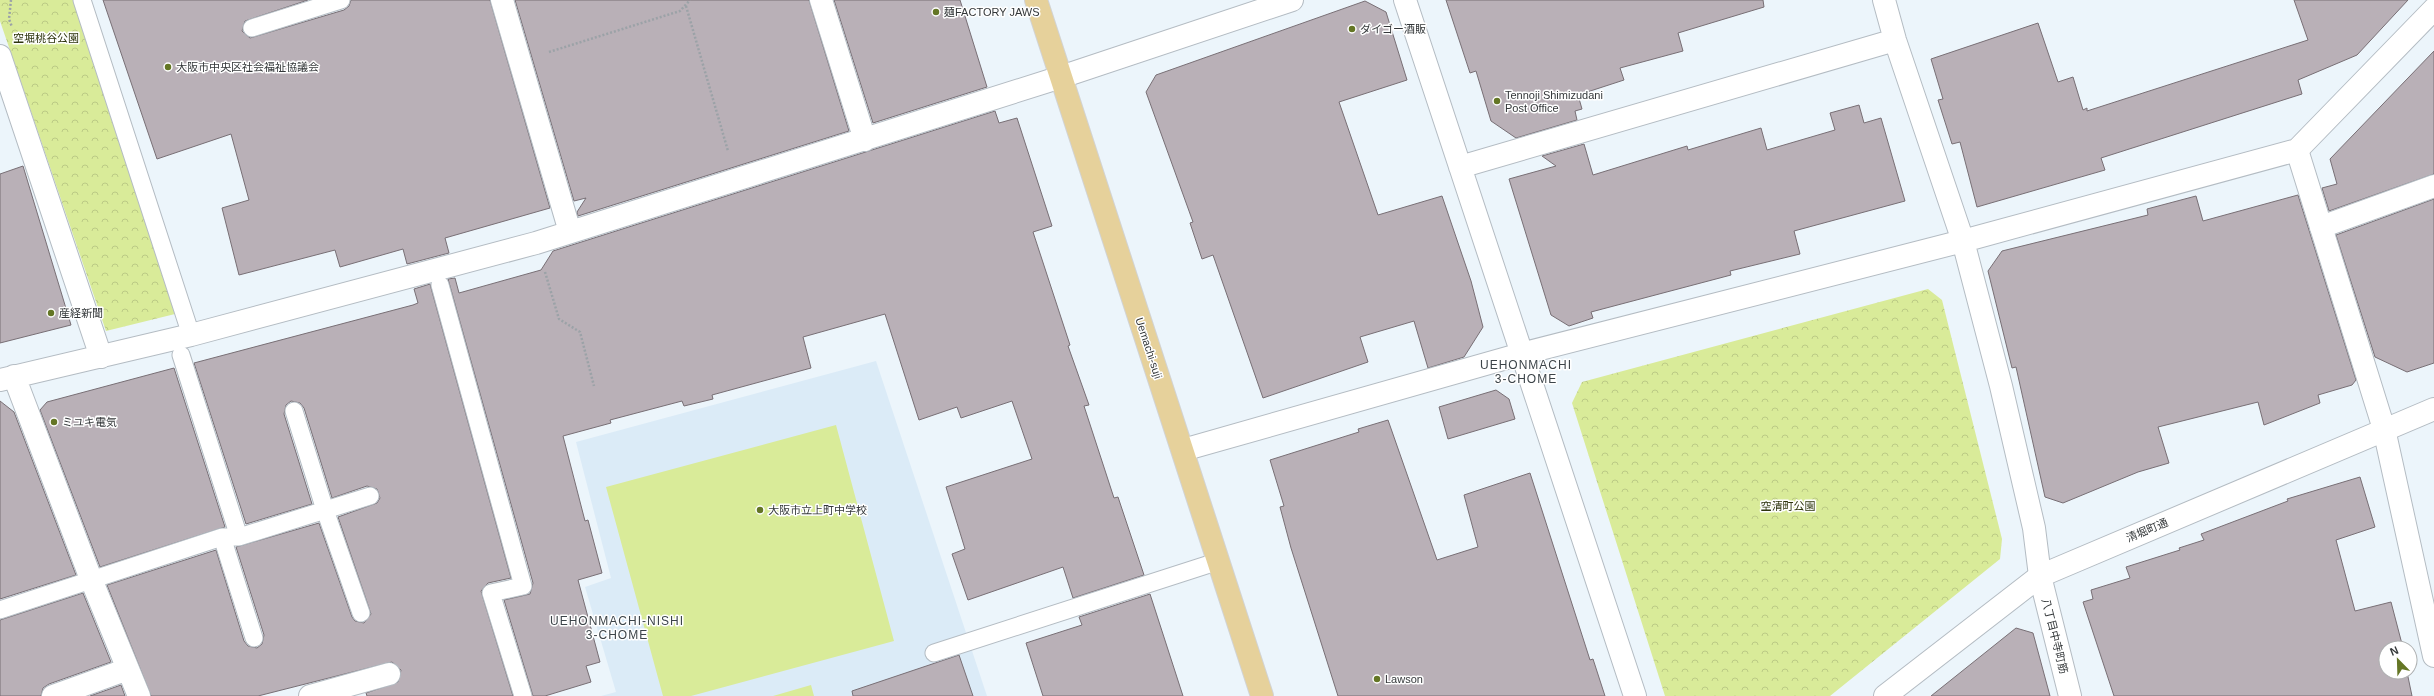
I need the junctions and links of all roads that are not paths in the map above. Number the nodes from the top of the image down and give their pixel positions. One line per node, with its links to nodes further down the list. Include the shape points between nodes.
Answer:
1 (82, 0): 22 (lane)
2 (341, 0): 10 (lane)
3 (502, 0): 19 (street)
4 (821, 0): 14 (street)
5 (1036, 0): 13 (main road, Uemachi-suji)
6 (1292, 0): 13 (street)
7 (1406, 0): 16 (street)
8 (1884, 0): 11 (street, 八丁目中寺町筋)
9 (2434, 9): 15 (street)
10 (252, 28)
11 (1895, 40): 16 (street); 20 (street, 八丁目中寺町筋)
12 (0, 56): 25 (street)
13 (1061, 77): 14 (street); 30 (main road, Uemachi-suji)
14 (865, 140): 19 (street)
15 (2297, 150): 18 (street); 20 (street)
16 (1460, 167): 23 (street)
17 (2434, 186): 18 (street)
18 (2321, 227): 29 (street)
19 (570, 232): 22 (street)
20 (1963, 242): 23 (street); 36 (street, 八丁目中寺町筋, via 2001,386 2034,528)
21 (440, 285): 48 (lane, via 523,586 490,593)
22 (191, 335): 25 (street)
23 (1521, 354): 30 (street); 50 (street)
24 (181, 355): 34 (lane)
25 (101, 357): 26 (street)
26 (7, 378): 37 (street)
27 (2434, 409): 29 (street, 清堀町通)
28 (294, 411): 32 (lane)
29 (2384, 429): 36 (street, 清堀町通); 42 (street)
30 (1183, 450): 35 (main road, Uemachi-suji)
31 (370, 496): 32 (lane)
32 (325, 510): 34 (lane); 39 (lane)
33 (222, 537): 34 (lane); 37 (lane); 40 (lane)
34 (239, 537)
35 (1219, 561): 41 (lane); 49 (main road, Uemachi-suji)
36 (2040, 576): 51 (street, 清堀町通); 52 (street, 八丁目中寺町筋)
37 (91, 579): 38 (lane); 43 (street)
38 (0, 610)
39 (361, 613)
40 (254, 638)
41 (934, 653)
42 (2434, 656)
43 (128, 669): 45 (street); 46 (street)
44 (389, 674): 47 (street)
45 (53, 696)
46 (139, 696)
47 (310, 696)
48 (523, 696)
49 (1262, 696)
50 (1635, 696)
51 (1885, 696)
52 (2070, 696)

